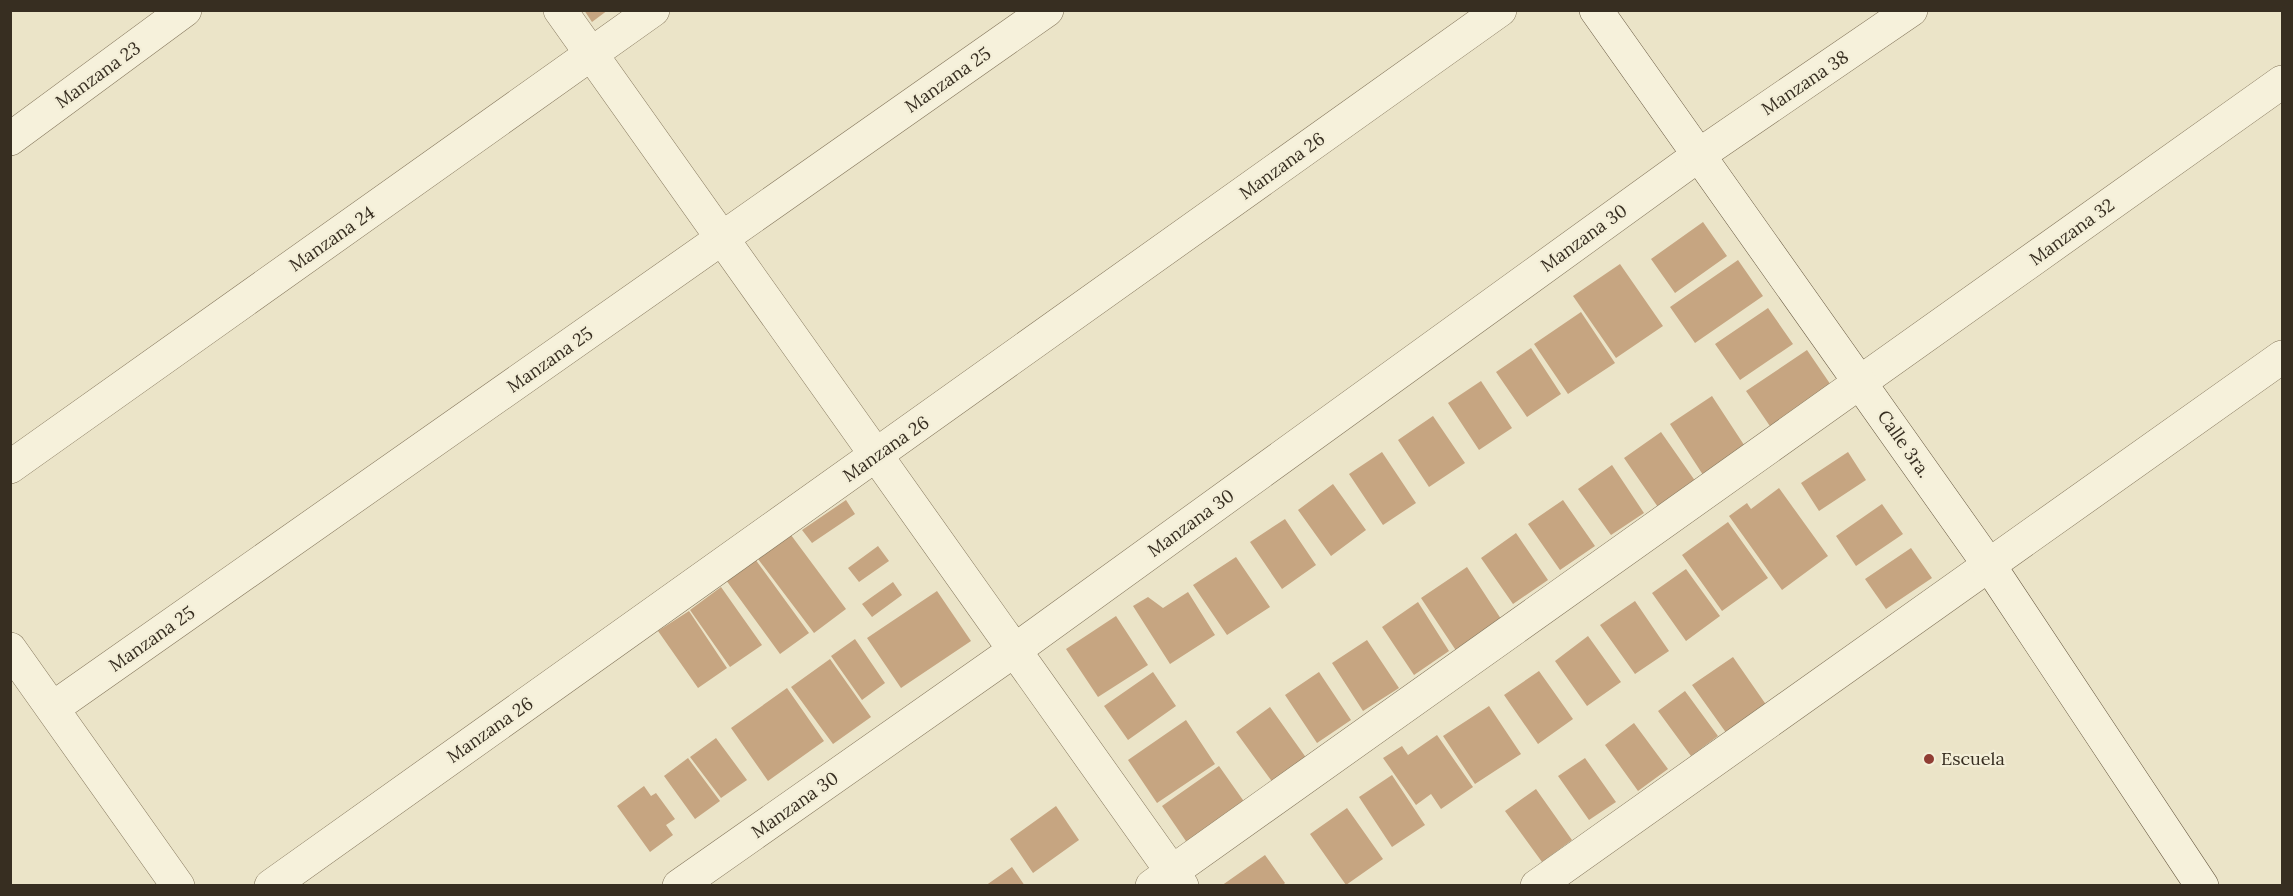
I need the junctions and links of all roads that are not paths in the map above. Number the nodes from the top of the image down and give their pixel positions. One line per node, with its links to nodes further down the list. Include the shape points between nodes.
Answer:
1 (185, 10): 10 (street, Manzana 23)
2 (560, 10): 8 (street)
3 (653, 10): 8 (street, Manzana 24)
4 (1047, 10): 12 (street, Manzana 25)
5 (1500, 10): 15 (street, Manzana 26)
6 (1596, 10): 11 (street, Calle 3ra.)
7 (1911, 10): 11 (street, Manzana 38)
8 (591, 55): 12 (street); 16 (street, Manzana 24)
9 (2283, 82): 14 (street, Manzana 32)
10 (10, 139)
11 (1699, 155): 14 (street, Calle 3ra.); 19 (street, Manzana 30)
12 (723, 239): 15 (street); 20 (street, Manzana 25)
13 (2283, 357): 17 (street)
14 (1861, 383): 17 (street, Calle 3ra.); 21 (street, Manzana 32)
15 (877, 455): 19 (street); 23 (street, Manzana 26)
16 (10, 467)
17 (1989, 565): 25 (street); 26 (street, Calle 3ra.)
18 (10, 649): 20 (street)
19 (1015, 650): 21 (street); 24 (street, Manzana 30)
20 (52, 708): 22 (street)
21 (1169, 881)
22 (178, 885)
23 (271, 885)
24 (679, 885)
25 (1537, 885)
26 (2202, 885)

